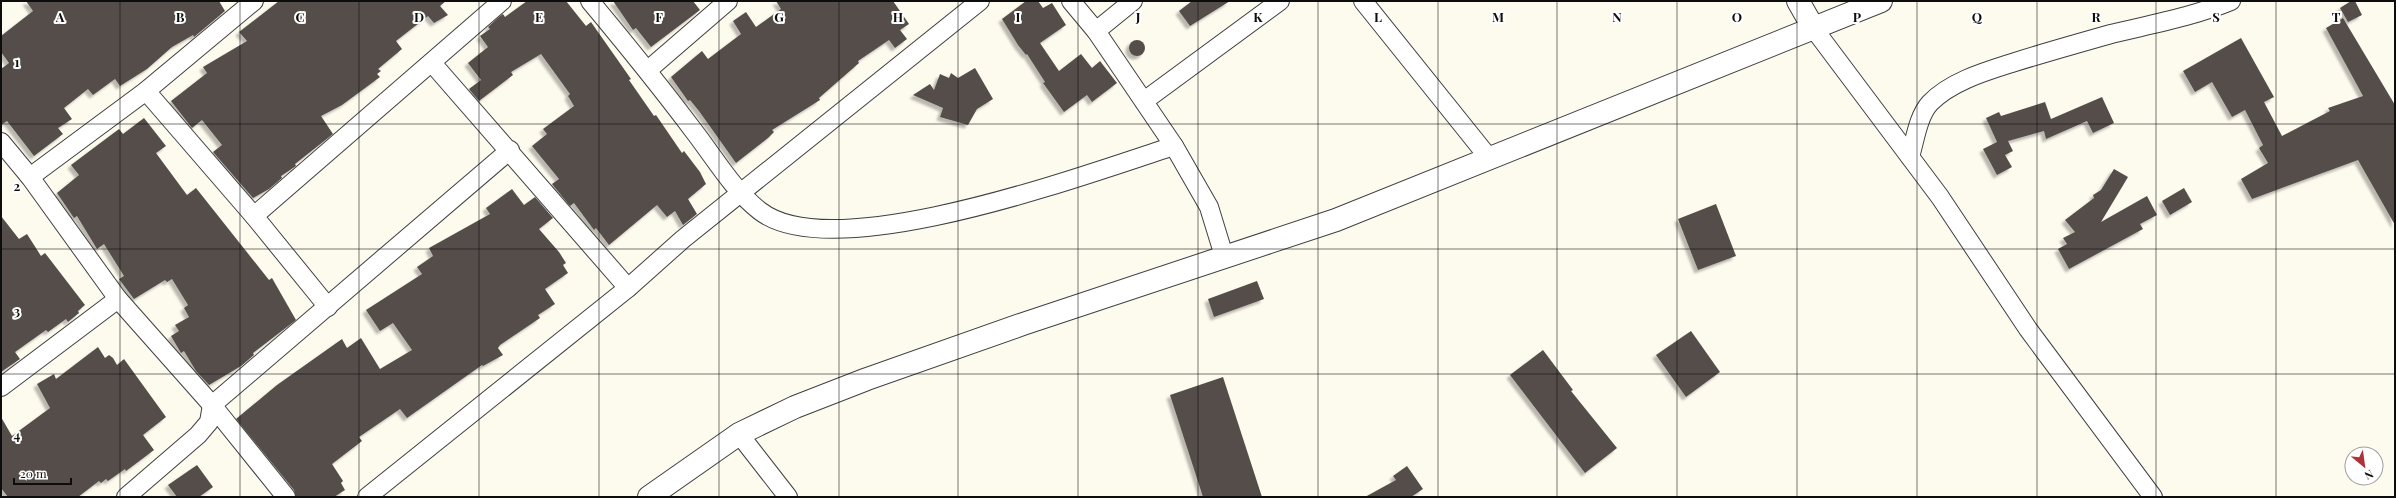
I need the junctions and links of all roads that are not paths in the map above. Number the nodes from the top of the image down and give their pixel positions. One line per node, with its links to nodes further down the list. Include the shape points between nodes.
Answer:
1 (254, 1): 17 (street)
2 (502, 1): 15 (street)
3 (590, 1): 16 (street)
4 (728, 1): 16 (street)
5 (980, 1): 25 (street)
6 (1071, 1): 14 (street)
7 (1133, 1): 14 (street)
8 (1280, 1): 18 (street)
9 (1363, 1): 23 (street)
10 (1798, 1): 13 (street)
11 (1881, 1): 13 (street)
12 (2231, 1): 22 (street, via 2203,13 2112,34 1989,70 1954,86 1930,103)
13 (1814, 29): 22 (street); 23 (street)
14 (1096, 31): 18 (street)
15 (432, 63): 21 (street); 26 (street)
16 (648, 70): 25 (street)
17 (146, 91): 24 (street); 26 (street)
18 (1144, 101): 20 (street)
19 (1, 142): 24 (street)
20 (1174, 146): 25 (street, via 1008,199 932,217 858,229 789,225 761,212); 27 (street, via 1209,207)
21 (510, 150): 28 (street); 30 (street)
22 (1910, 157): 39 (street, via 1968,237 2028,329)
23 (1489, 158): 27 (street, via 1336,220)
24 (30, 177): 29 (street)
25 (742, 194): 28 (street, via 683,239)
26 (254, 216): 30 (street)
27 (1224, 256): 33 (street, via 867,378 795,407)
28 (628, 288): 36 (street)
29 (118, 299): 31 (street); 32 (street)
30 (328, 307): 32 (street)
31 (1, 387)
32 (212, 405): 34 (street, via 209,422 198,435); 35 (street)
33 (739, 434): 37 (street); 38 (street)
34 (126, 497)
35 (286, 497)
36 (367, 497)
37 (649, 497)
38 (788, 497)
39 (2153, 497)

